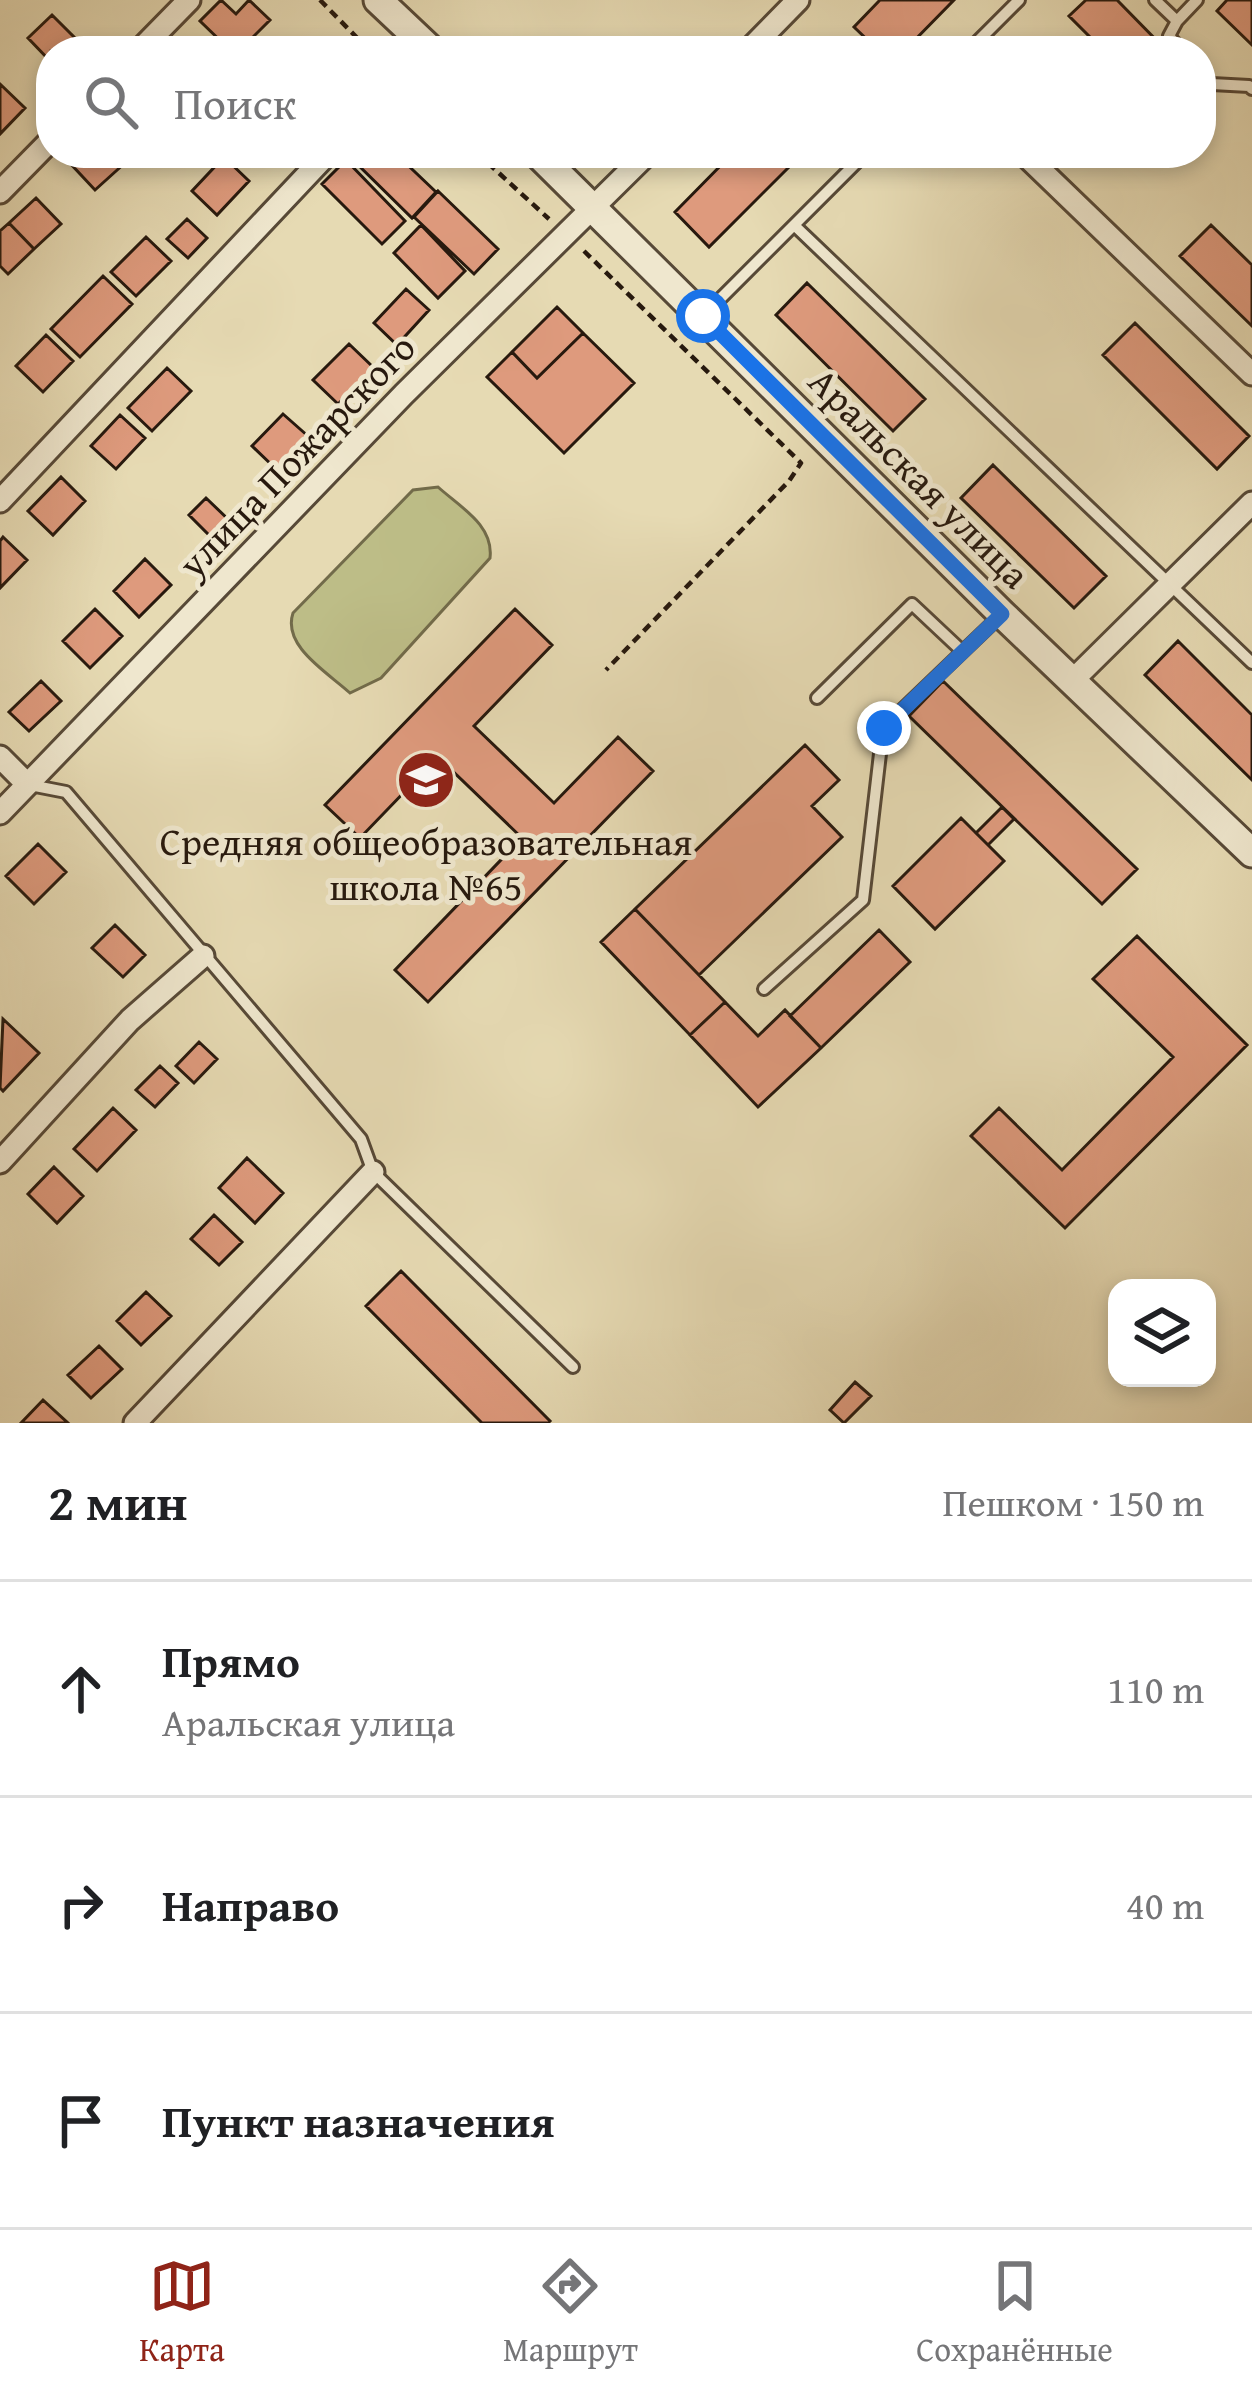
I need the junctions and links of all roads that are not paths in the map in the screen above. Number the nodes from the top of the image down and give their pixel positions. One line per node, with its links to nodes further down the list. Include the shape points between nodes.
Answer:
1 (189, 0): 8 (street)
2 (798, 0): 10 (street)
3 (1019, 0): 11 (lane)
4 (1155, 0): 7 (lane)
5 (1197, 0): 7 (lane)
6 (383, 1): 9 (street)
7 (1177, 21): 12 (lane)
8 (154, 36)
9 (417, 36)
10 (763, 36)
11 (983, 36)
12 (1170, 36)
13 (1216, 84): 14 (lane)
14 (1252, 89)
15 (36, 155): 21 (street)
16 (314, 168): 26 (street)
17 (553, 168): 22 (street, Аральская улица)
18 (634, 168): 22 (street, улица Пожарского)
19 (851, 168): 23 (lane)
20 (1038, 168): 25 (street)
21 (0, 192)
22 (594, 208): 24 (street, Аральская улица); 35 (street, улица Пожарского)
23 (794, 225): 24 (lane); 28 (lane)
24 (703, 316): 29 (street, Аральская улица)
25 (1252, 374)
26 (0, 501)
27 (1252, 503): 28 (street)
28 (1173, 584): 31 (lane); 32 (street)
29 (1002, 614): 30 (lane); 32 (street, Аральская улица)
30 (962, 651): 33 (lane, via 912,604); 39 (lane, via 884,728 863,900)
31 (1252, 663)
32 (1072, 680): 37 (street, Аральская улица)
33 (817, 698)
34 (0, 757): 35 (street)
35 (27, 784): 36 (street, улица Пожарского); 38 (lane, via 65,792)
36 (0, 812)
37 (1252, 853)
38 (202, 956): 40 (street); 41 (lane, via 362,1139)
39 (764, 988)
40 (0, 1162)
41 (373, 1172): 42 (lane); 43 (street)
42 (573, 1367)
43 (135, 1423)

